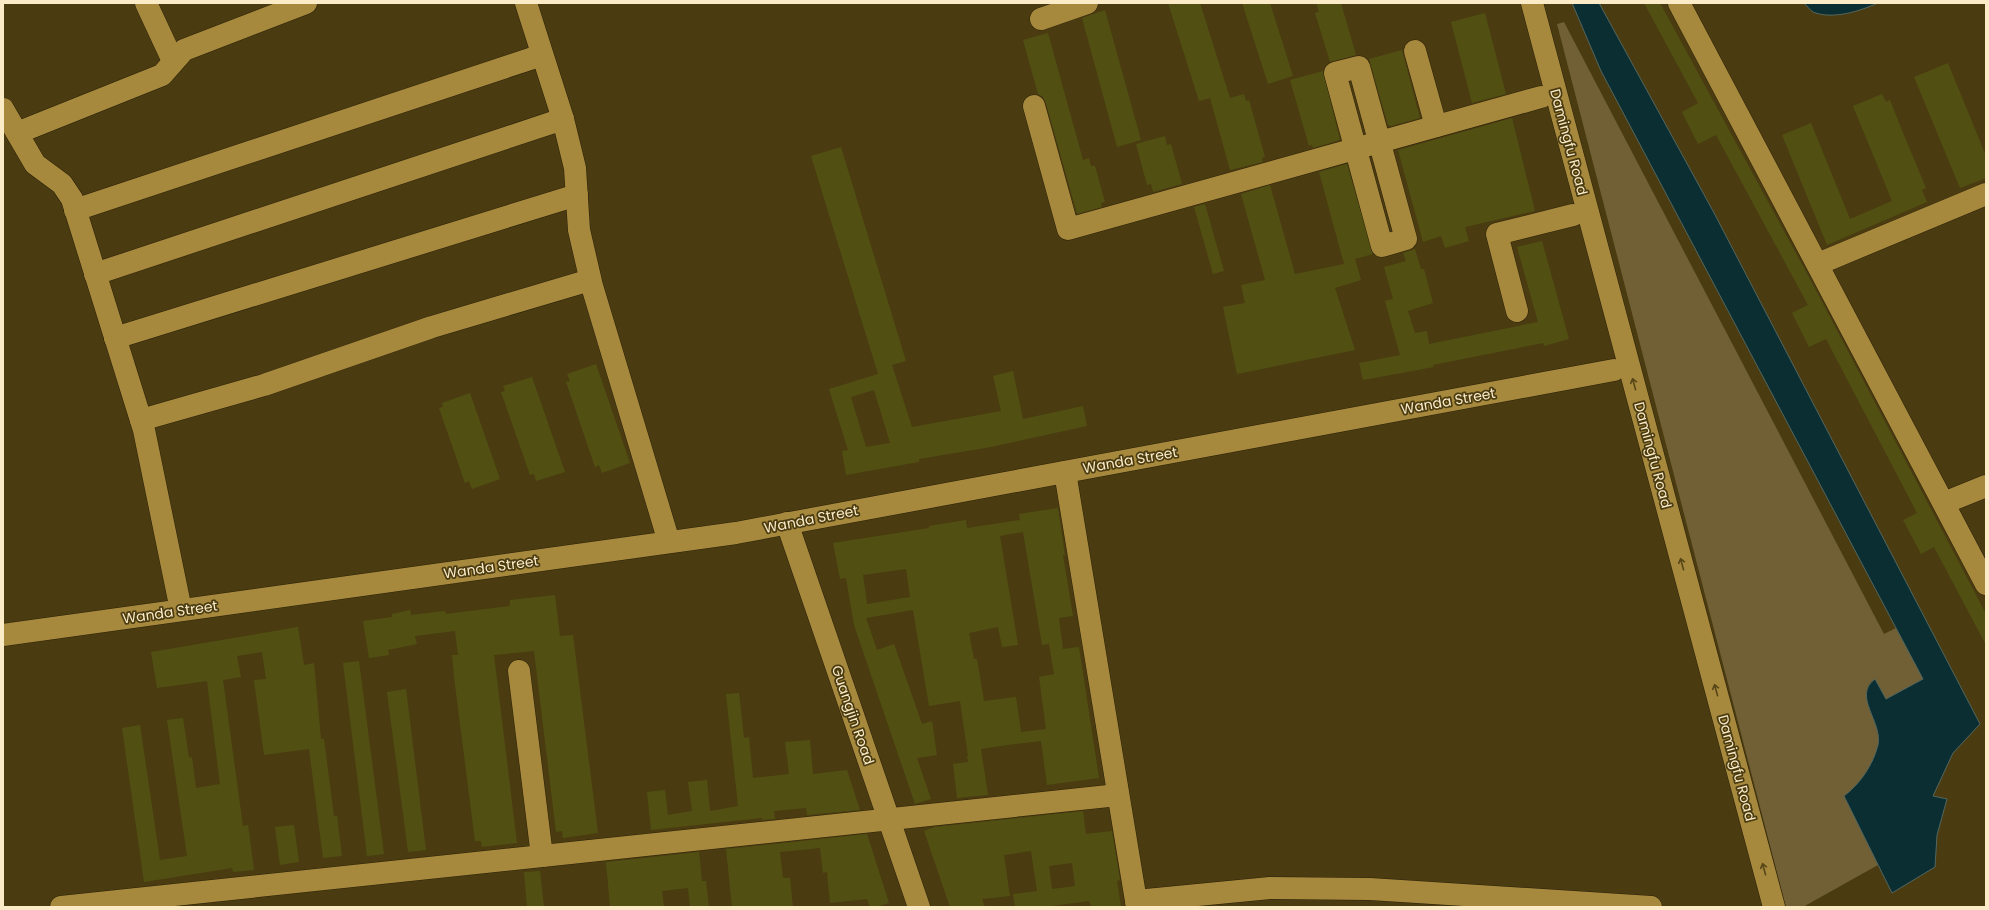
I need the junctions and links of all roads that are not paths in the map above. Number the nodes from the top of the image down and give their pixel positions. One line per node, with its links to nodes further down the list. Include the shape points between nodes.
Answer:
1 (146, 3): 11 (street)
2 (306, 3): 11 (street, via 184,50)
3 (526, 3): 10 (street)
4 (1087, 3): 8 (street)
5 (1516, 3): 12 (street, Damingfu Road)
6 (1532, 3): 48 (street, Damingfu Road, one-way to 6)
7 (1679, 3): 24 (street)
8 (1042, 19)
9 (1415, 51): 16 (street)
10 (542, 55): 15 (street); 22 (street)
11 (173, 61): 17 (street, via 162,75)
12 (1541, 97): 16 (street); 23 (street, Damingfu Road)
13 (1034, 106): 19 (street, via 1068,229)
14 (3, 109): 17 (street)
15 (563, 119): 21 (street, via 575,168); 25 (street)
16 (1436, 126): 18 (street)
17 (17, 133): 22 (street, via 35,164 62,184 72,199)
18 (1379, 141): 19 (street); 19 (street, via 1359,67 1335,73); 19 (street, via 1406,239 1382,246)
19 (1355, 148)
20 (1986, 194): 24 (street)
21 (576, 195): 26 (street, via 579,230); 28 (street)
22 (75, 210): 25 (street)
23 (1573, 215): 27 (street, via 1497,234); 29 (street, Damingfu Road)
24 (1818, 264): 33 (street)
25 (95, 274): 28 (street)
26 (590, 280): 30 (street, via 432,327 264,385); 35 (street)
27 (1517, 311)
28 (115, 338): 30 (street)
29 (1614, 370): 31 (street, Wanda Street); 47 (street, Damingfu Road)
30 (141, 420): 37 (street)
31 (1065, 472): 34 (street, Wanda Street); 40 (street)
32 (1986, 486): 33 (street)
33 (1944, 503): 36 (street)
34 (787, 523): 35 (street, Wanda Street); 41 (street, Guangjin Road)
35 (669, 542): 37 (street, Wanda Street)
36 (1986, 584)
37 (181, 610): 38 (street, Wanda Street)
38 (3, 635)
39 (519, 671): 42 (street)
40 (1118, 795): 41 (street); 43 (street)
41 (889, 820): 42 (street); 45 (street, Guangjin Road)
42 (542, 856): 44 (street)
43 (1137, 904): 46 (street, via 1270,888 1370,889)
44 (61, 907)
45 (919, 907)
46 (1651, 907)
47 (1758, 907)
48 (1774, 907)

